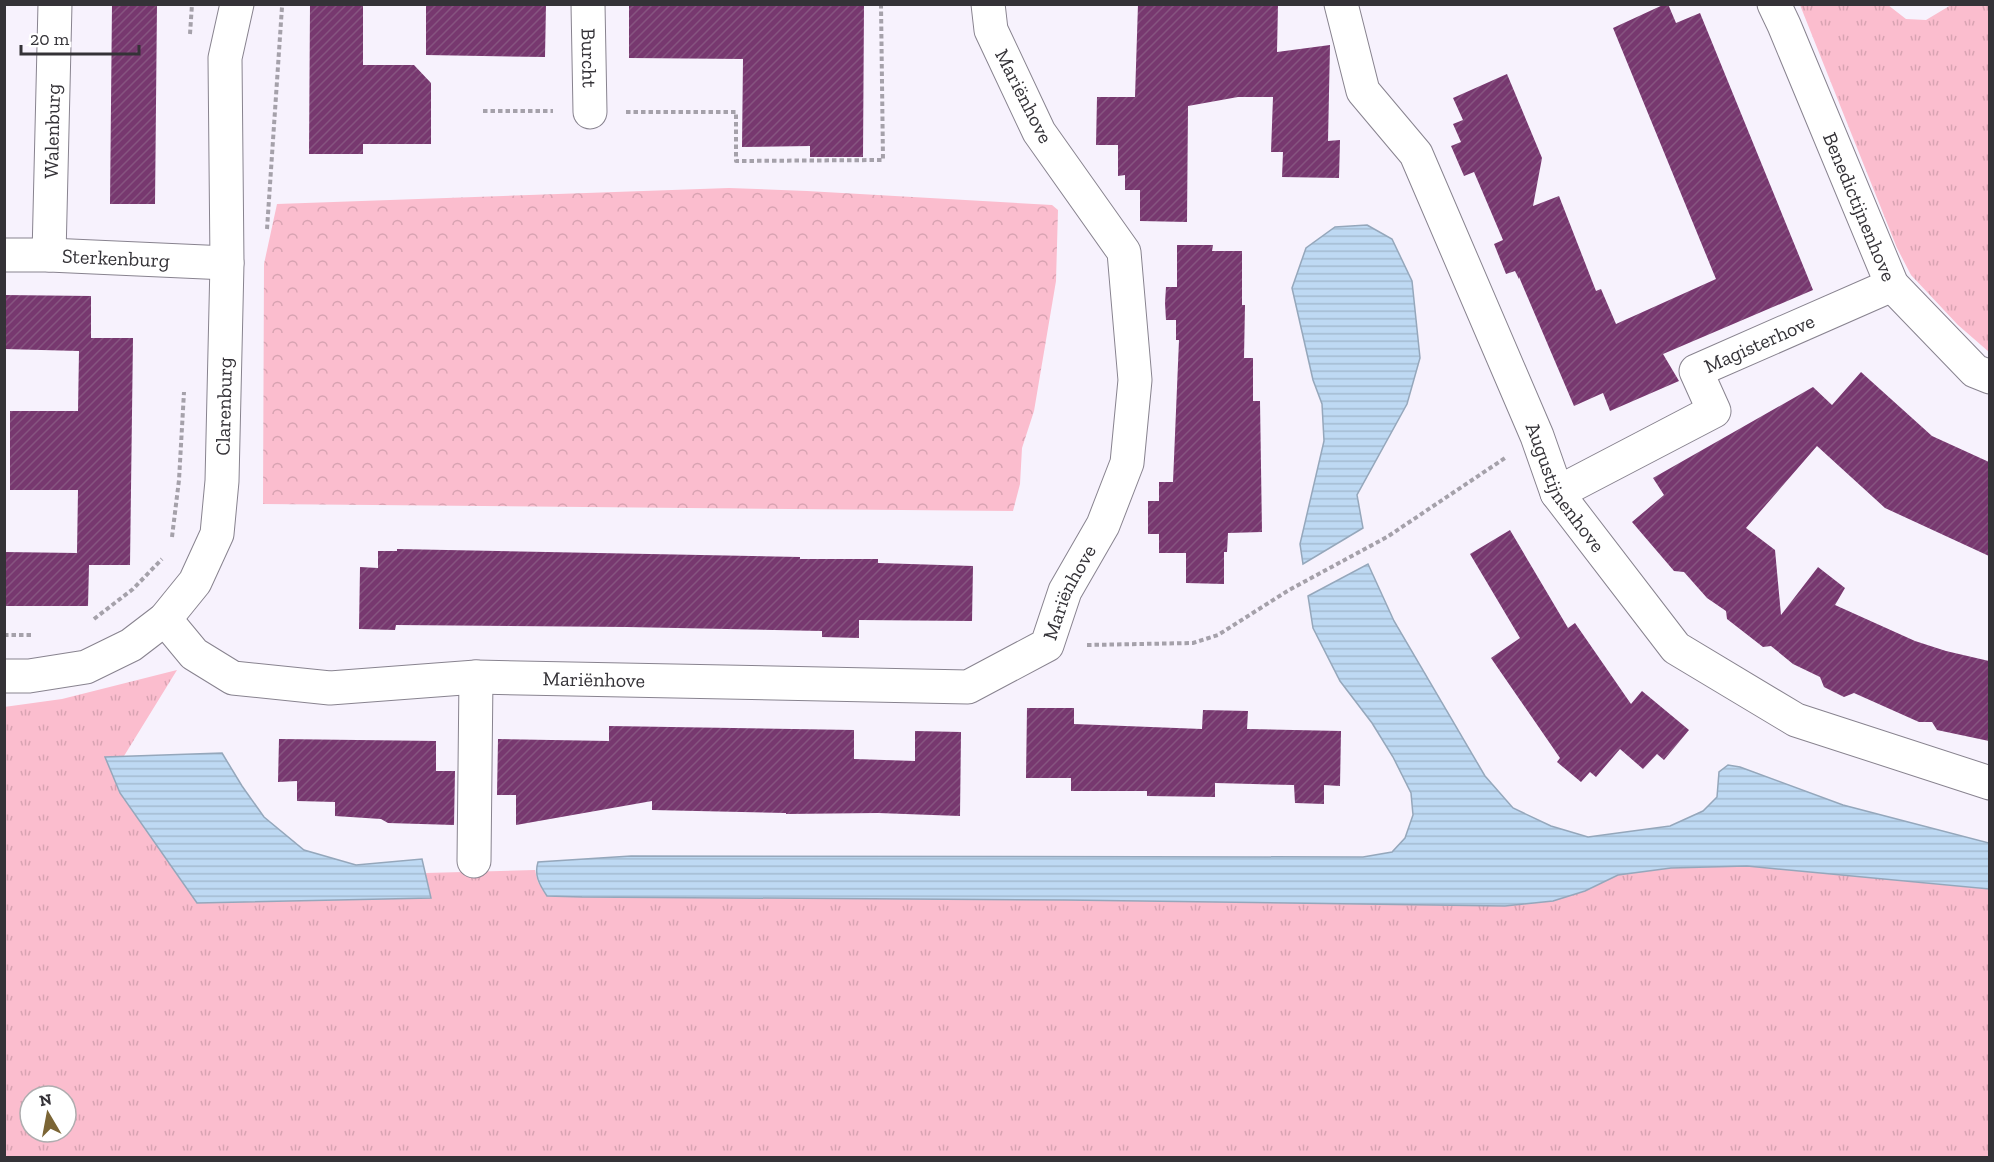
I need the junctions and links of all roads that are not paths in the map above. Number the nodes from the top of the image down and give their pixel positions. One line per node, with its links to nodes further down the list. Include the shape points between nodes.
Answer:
1 (55, 4): 9 (street, Walenburg)
2 (237, 4): 10 (street, Clarenburg, via 225,58)
3 (588, 4): 7 (street, Burcht)
4 (988, 4): 16 (street, Mariënhove, via 991,30 1039,132 1124,252 1135,380 1127,463 1102,525 1065,591 1047,645 968,687)
5 (1341, 4): 13 (street, Augustijnenhove, via 1363,92 1416,154 1538,436)
6 (1774, 4): 11 (street, Benedictijnenhove)
7 (590, 112)
8 (4, 255): 9 (street, Sterkenburg)
9 (49, 255): 10 (street, Sterkenburg)
10 (227, 263): 14 (street, Clarenburg, via 222,481 217,534 195,582)
11 (1892, 285): 12 (street, Benedictijnenhove, via 1975,371); 13 (street, Magisterhove, via 1696,372 1714,411)
12 (1989, 377)
13 (1557, 493): 17 (street, Augustijnenhove, via 1676,648 1796,720)
14 (165, 619): 15 (street, Clarenburg, via 131,645 86,667); 16 (street, Mariënhove, via 194,654 233,678 330,688)
15 (4, 676)
16 (476, 677): 18 (street)
17 (1989, 783)
18 (474, 861)

